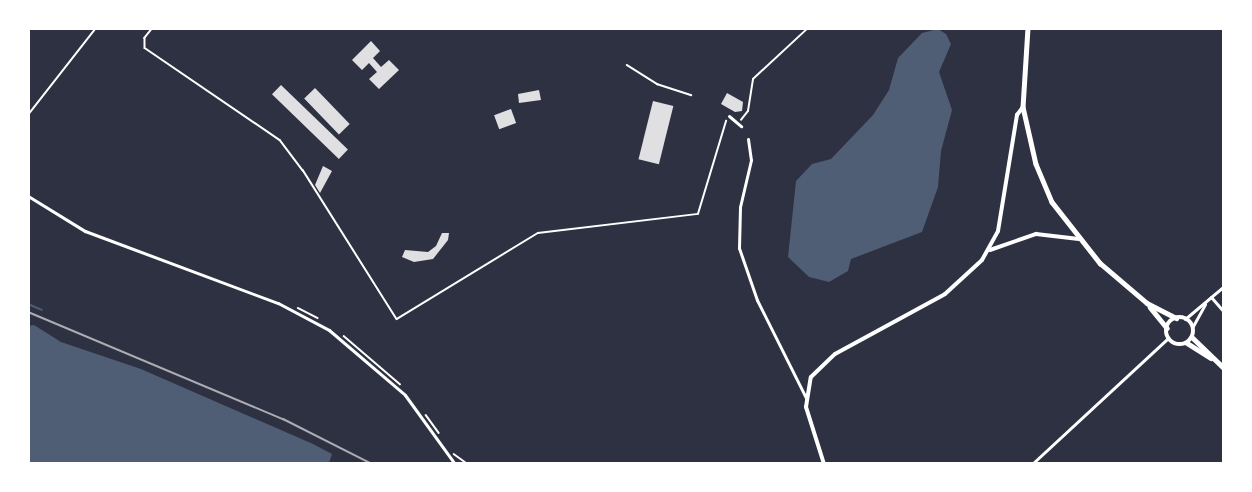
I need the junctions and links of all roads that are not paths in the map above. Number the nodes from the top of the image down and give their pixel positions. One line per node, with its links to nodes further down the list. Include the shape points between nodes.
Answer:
1 (1028, 28): 4 (main road)
2 (627, 65): 3 (lane, via 657,84)
3 (691, 95)
4 (1023, 107): 9 (main road, via 1041,178); 10 (street, via 1017,115 1001,217)
5 (729, 116): 6 (street)
6 (741, 126)
7 (748, 139): 25 (street, via 751,160 740,207 739,248 760,307)
8 (28, 196): 26 (street, via 85,231 278,303 329,330 405,395)
9 (1079, 239): 10 (street, via 1036,234); 14 (main road)
10 (989, 250): 25 (street, via 969,275 936,300 824,362 811,377)
11 (1224, 286): 12 (street)
12 (1211, 297): 13 (street); 15 (street)
13 (1206, 302): 17 (street); 18 (street)
14 (1147, 303): 16 (main road); 19 (main road)
15 (1224, 312)
16 (1176, 318): 17 (main road); 19 (main road)
17 (1185, 319): 18 (main road)
18 (1193, 326): 20 (main road)
19 (1167, 327): 21 (main road)
20 (1192, 337): 22 (main road); 23 (main road)
21 (1168, 338): 22 (main road, via 1176,344); 28 (street)
22 (1186, 343): 23 (main road)
23 (1216, 362): 24 (main road)
24 (1224, 368)
25 (806, 398): 27 (street)
26 (455, 464)
27 (824, 464)
28 (1032, 464)

